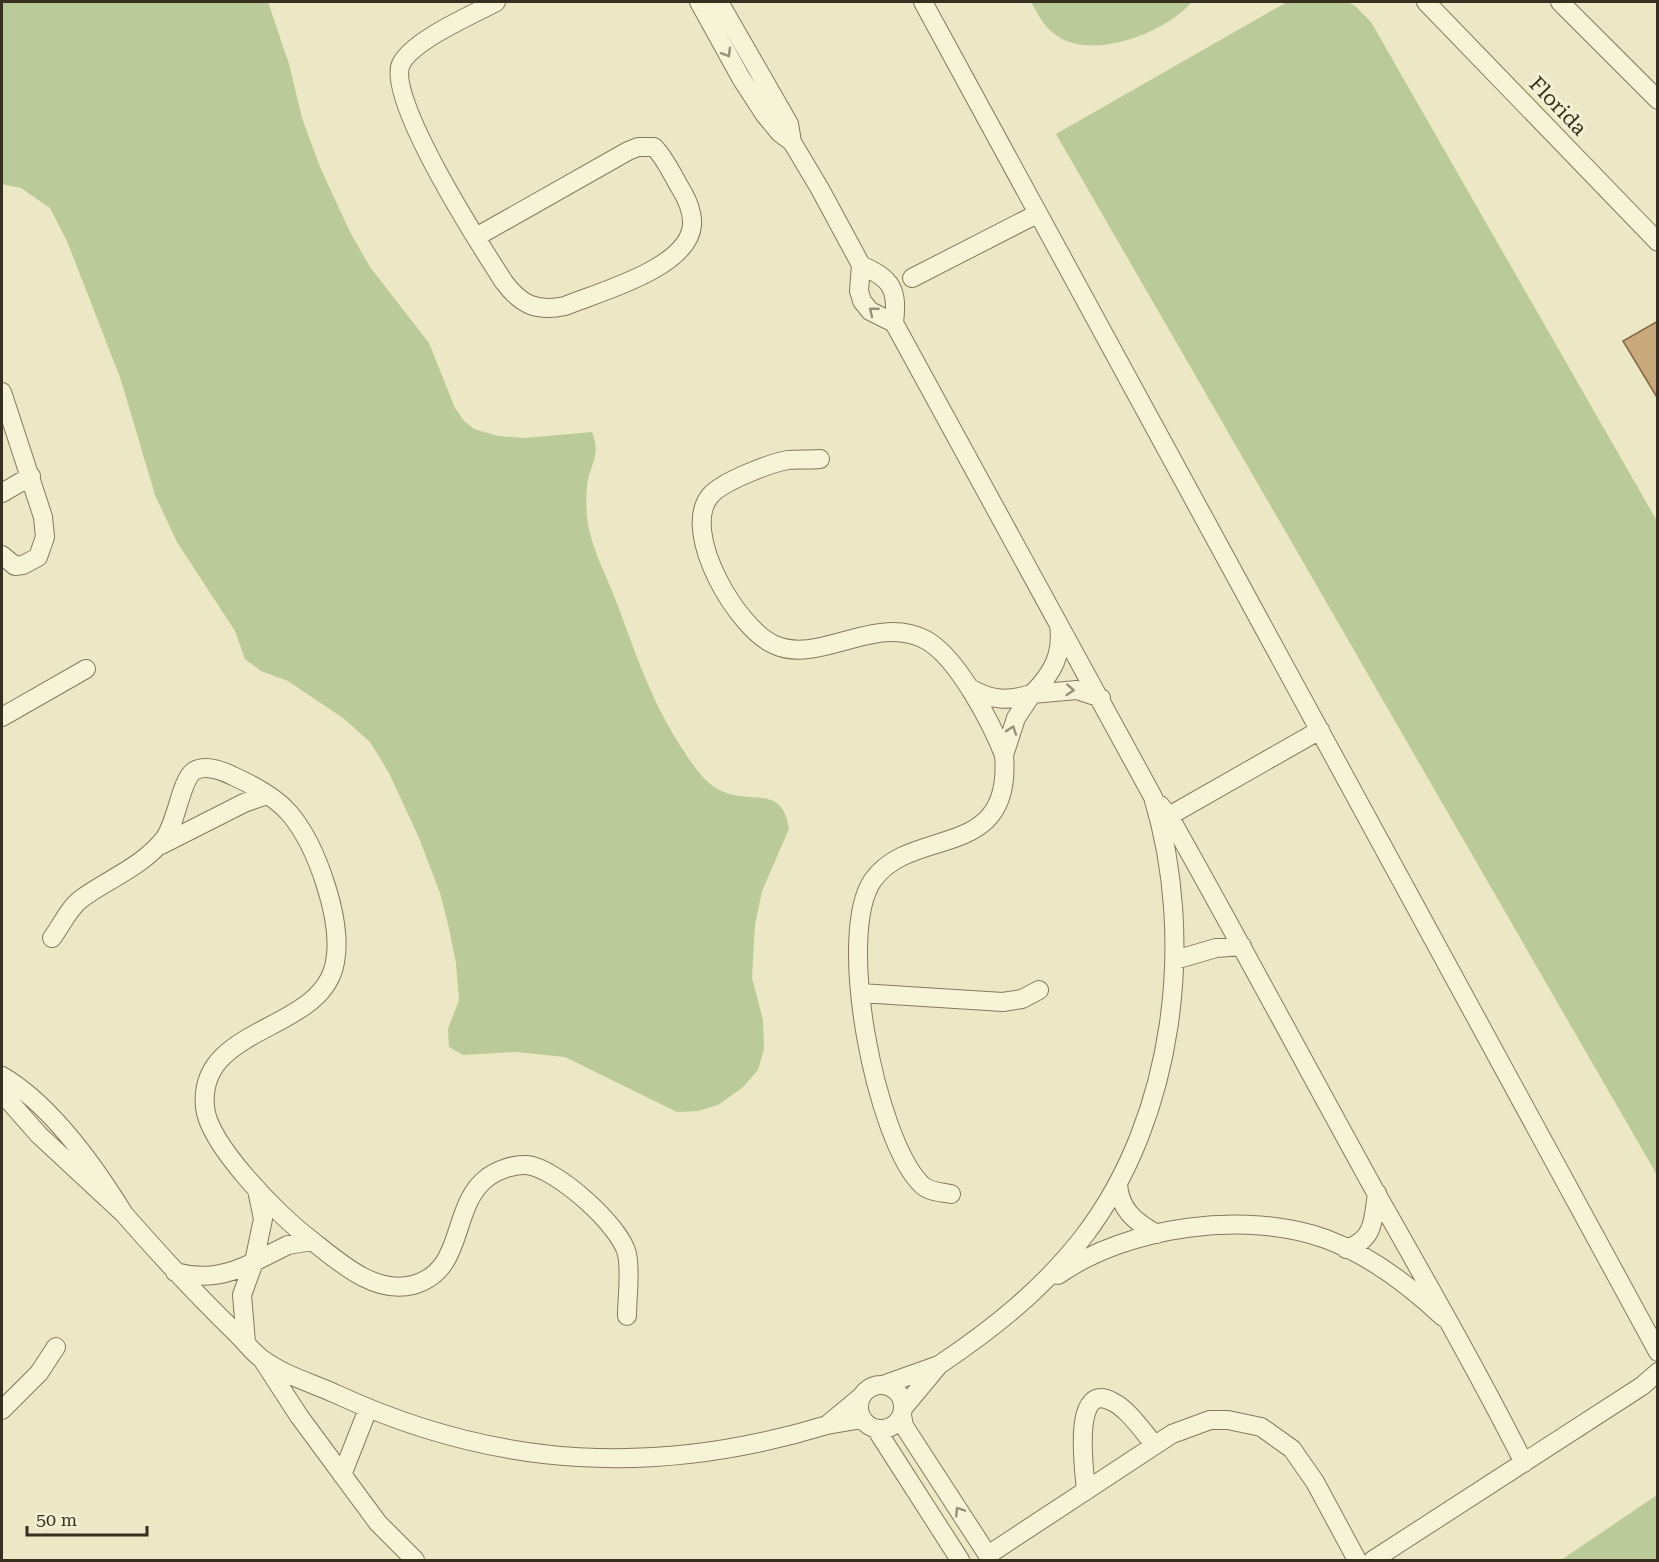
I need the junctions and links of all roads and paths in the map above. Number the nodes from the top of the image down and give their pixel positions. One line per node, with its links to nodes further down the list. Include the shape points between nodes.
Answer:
1 (496, 2): 10 (street, via 423,43 399,70 406,105 447,190)
2 (699, 2): 8 (street, one-way to 8, via 765,115)
3 (719, 2): 8 (street, via 789,124)
4 (922, 2): 9 (street)
5 (1426, 2): 11 (street, Florida)
6 (1560, 2): 7 (street)
7 (1658, 100)
8 (792, 142): 12 (street)
9 (1037, 214): 14 (street); 27 (street)
10 (476, 237): 10 (street, via 638,147 654,147 660,154 691,212 689,236 675,256 641,274 552,309 529,306 513,294)
11 (1658, 242)
12 (861, 265): 13 (street); 15 (street, one-way to 12, via 870,311 862,301)
13 (883, 275): 14 (street); 15 (street, via 893,288)
14 (912, 278): 15 (street)
15 (895, 314): 21 (street)
16 (2, 392): 18 (street)
17 (820, 459): 23 (street, via 787,460 733,480 711,494 705,503 702,530 708,551 717,578 740,616 761,637 786,648 802,649 889,631 915,636 935,646)
18 (31, 476): 19 (street); 20 (street, via 43,517 43,549 38,557 22,565 15,566)
19 (2, 493)
20 (2, 555)
21 (1058, 620): 24 (street, via 1059,654 1047,680); 25 (street)
22 (87, 669): 26 (street)
23 (970, 688): 24 (street, via 1000,700); 28 (street)
24 (1032, 694): 25 (street, one-way to 25, via 1077,690); 28 (street, one-way to 24, via 1016,718)
25 (1101, 698): 30 (street)
26 (2, 717)
27 (1320, 730): 30 (street); 54 (street)
28 (1004, 755): 36 (street, via 1005,785 996,808 987,818 951,840 895,862 873,880 860,932)
29 (267, 795): 31 (street); 31 (street, via 228,773 203,768 195,771 184,783 173,825); 39 (street, via 289,812 318,865 336,929 336,955 331,976 318,995 227,1052 208,1077 204,1104 208,1121 225,1151)
30 (1165, 821): 33 (street); 34 (street, via 1174,902)
31 (156, 847): 32 (street, via 77,902)
32 (52, 938)
33 (1242, 946): 34 (street, via 1216,948); 41 (street)
34 (1175, 960): 40 (street, via 1163,1054 1154,1091)
35 (1039, 990): 36 (street, via 1022,999 1003,1002)
36 (860, 993): 42 (street, via 874,1076 901,1154 921,1185)
37 (2, 1076): 43 (street, via 43,1111 72,1143)
38 (2, 1093): 43 (street, via 39,1135)
39 (254, 1183): 45 (street); 47 (street, via 263,1219)
40 (1118, 1183): 44 (street, via 1118,1194 1128,1212); 49 (street, via 1084,1235)
41 (1377, 1193): 46 (street, via 1371,1229 1360,1244); 51 (street)
42 (951, 1194)
43 (124, 1214): 48 (street)
44 (1157, 1234): 46 (street, via 1199,1227 1263,1227 1308,1234); 49 (street, via 1097,1253)
45 (312, 1241): 47 (street, via 288,1245); 50 (street, via 378,1284 416,1284 445,1264 470,1198 480,1185 502,1170 534,1167 567,1186 601,1215 622,1242 627,1254)
46 (1346, 1249): 51 (street, via 1382,1269)
47 (254, 1262): 48 (street, via 220,1276); 52 (street, via 242,1295)
48 (175, 1272): 52 (street)
49 (1037, 1289): 56 (street, via 997,1325)
50 (627, 1316)
51 (1450, 1323): 66 (street)
52 (246, 1342): 55 (street)
53 (56, 1347): 61 (street, via 39,1373)
54 (1658, 1352)
55 (262, 1359): 60 (street); 67 (street)
56 (939, 1365): 58 (street); 62 (street)
57 (1658, 1372): 66 (street)
58 (883, 1385): 59 (street); 62 (street, via 895,1390)
59 (862, 1396): 63 (street, via 859,1408); 64 (street)
60 (368, 1409): 64 (street, via 457,1439 557,1458 704,1454); 67 (street)
61 (2, 1410)
62 (903, 1411): 63 (street, via 894,1425); 69 (street, one-way to 62, via 903,1426)
63 (869, 1424): 64 (street); 71 (street)
64 (827, 1425)
65 (1155, 1445): 68 (street); 68 (street, via 1111,1400 1094,1402 1082,1424); 72 (street, via 1210,1420 1228,1419 1261,1427 1277,1436 1303,1462)
66 (1524, 1462): 73 (street)
67 (342, 1475): 70 (street, via 378,1523)
68 (1086, 1491): 69 (street)
69 (989, 1558)
70 (415, 1560)
71 (960, 1560)
72 (1357, 1560)
73 (1373, 1560)

